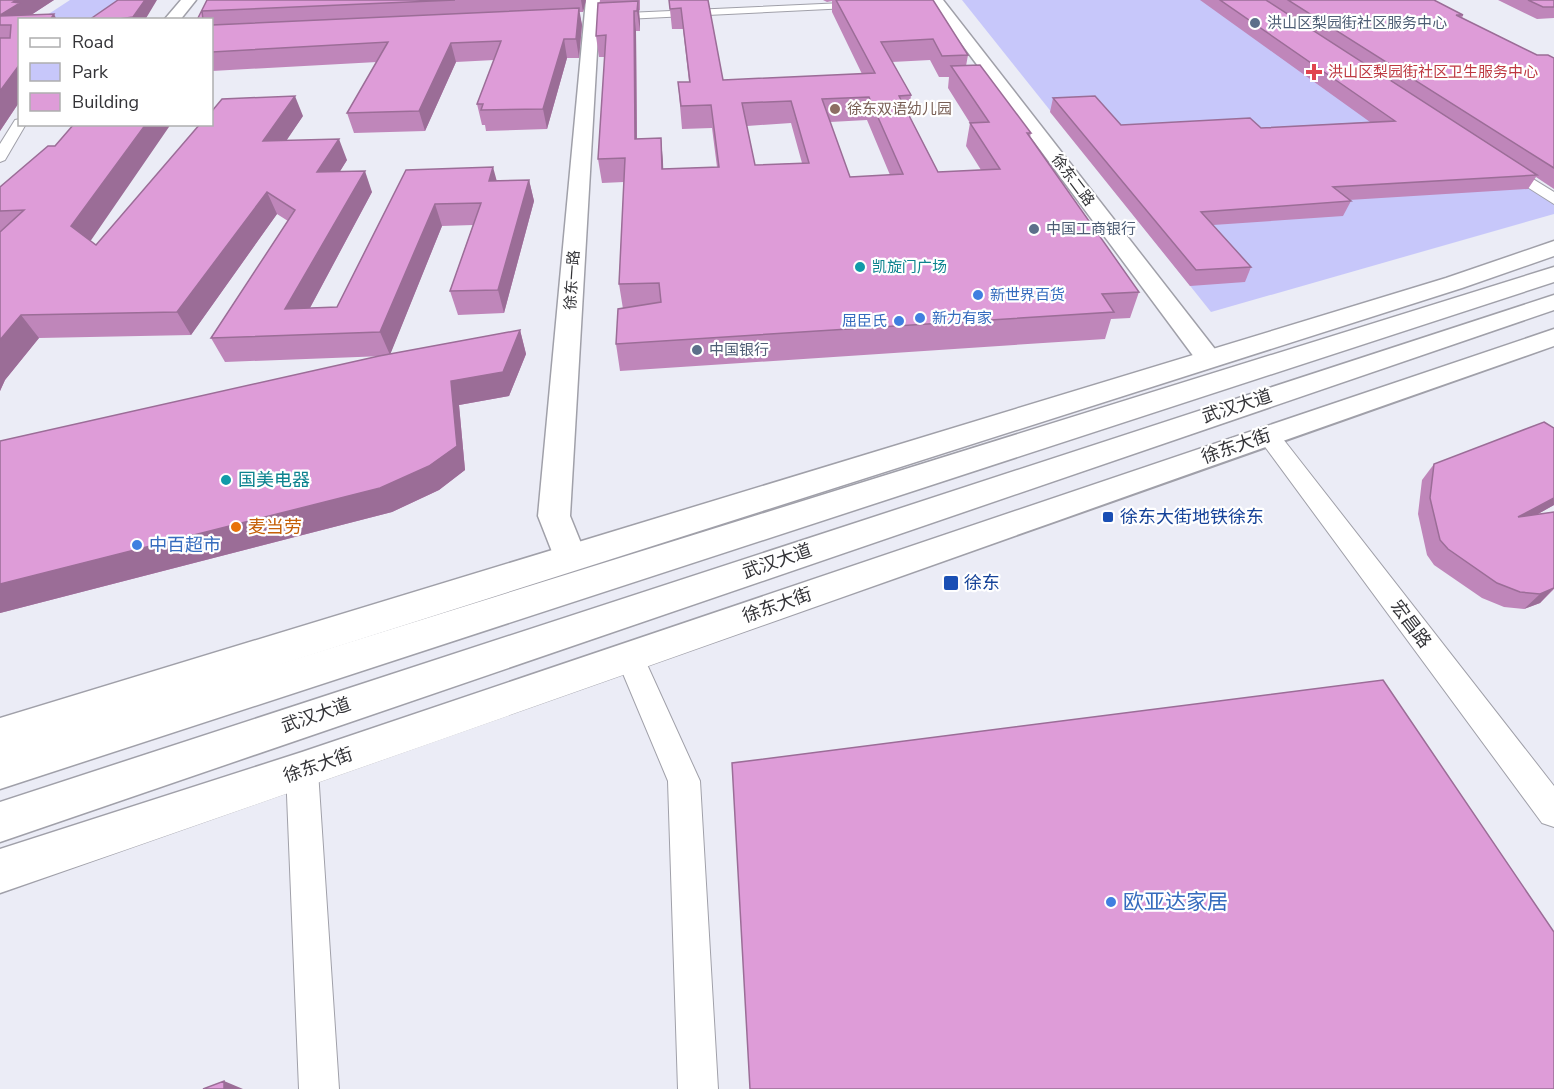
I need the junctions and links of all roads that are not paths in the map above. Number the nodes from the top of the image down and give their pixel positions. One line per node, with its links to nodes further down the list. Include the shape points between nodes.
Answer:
1 (189, 0): 5 (main road)
2 (933, 2): 14 (main road, 徐东二路)
3 (878, 5): 4 (street)
4 (589, 12): 16 (main road, 徐东一路, via 554,516)
5 (173, 18)
6 (18, 126): 7 (street)
7 (0, 157)
8 (1494, 159): 9 (street)
9 (1554, 199)
10 (1554, 248): 14 (main road)
11 (1554, 274): 19 (main road, 武汉大道)
12 (1554, 302): 22 (main road, 武汉大道)
13 (1554, 337): 15 (main road, 徐东大街)
14 (1209, 359): 16 (main road)
15 (1268, 435): 17 (main road, 徐东大街); 21 (street, 宏昌路)
16 (570, 558): 18 (main road)
17 (630, 657): 20 (main road, 徐东大街); 25 (street, via 684,782)
18 (0, 736)
19 (0, 770)
20 (302, 771): 23 (main road, 徐东大街); 24 (street)
21 (1554, 812)
22 (0, 822)
23 (0, 871)
24 (319, 1089)
25 (698, 1089)

